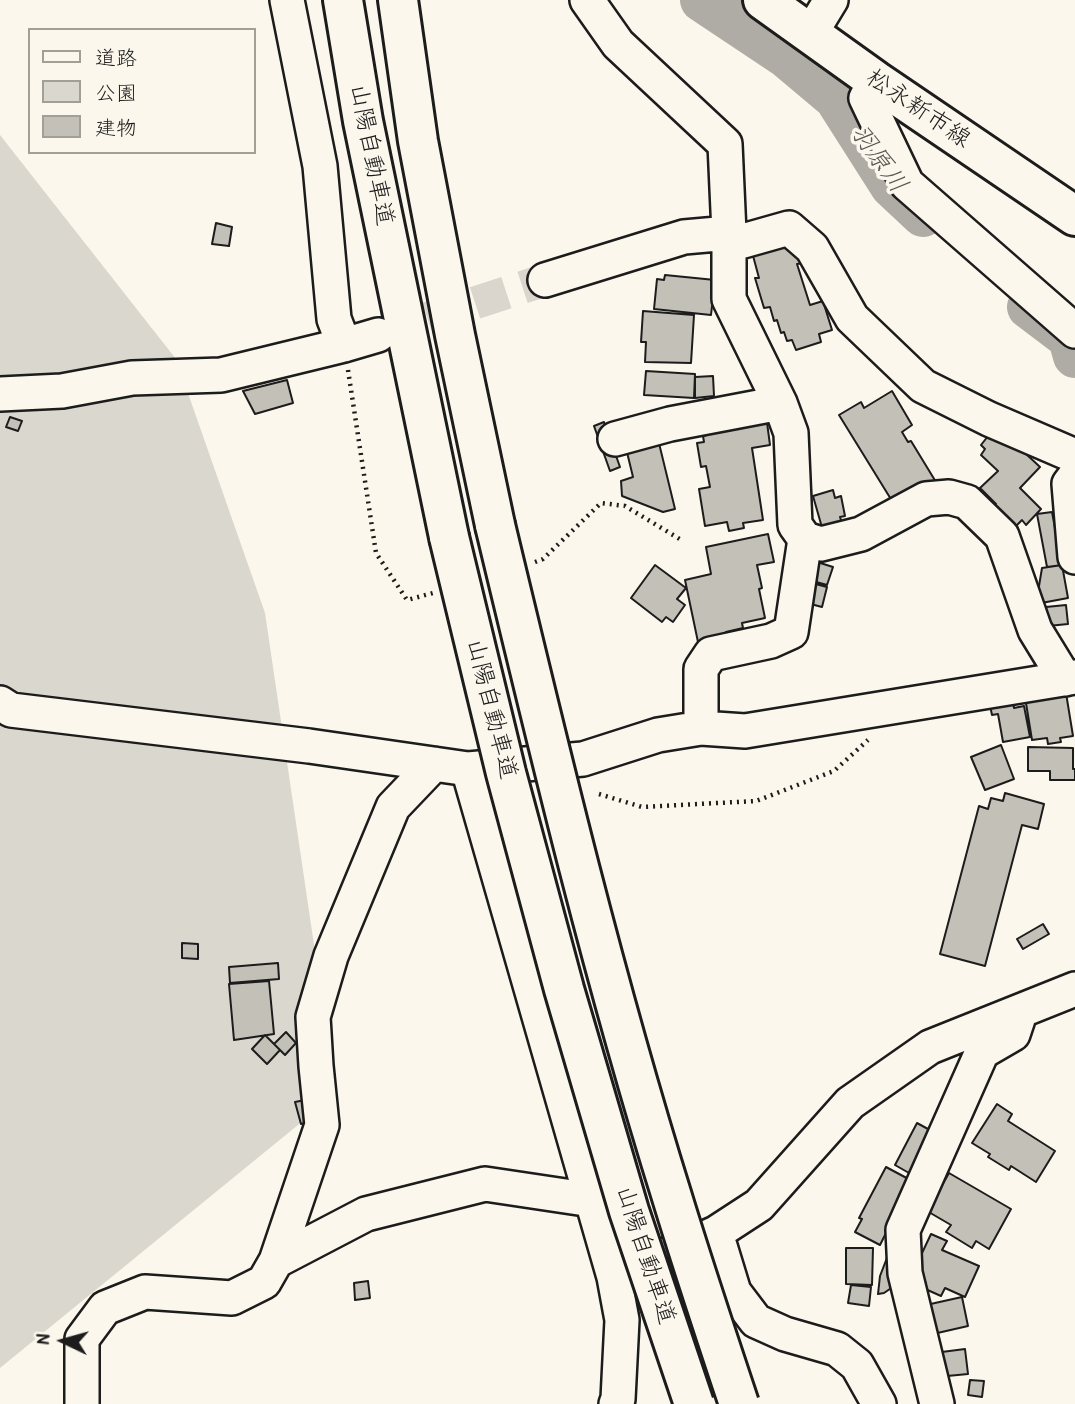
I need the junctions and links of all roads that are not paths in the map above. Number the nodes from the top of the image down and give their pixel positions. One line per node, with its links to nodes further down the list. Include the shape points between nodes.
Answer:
1 (287, 0): 14 (street, via 320,166 334,319)
2 (343, 0): 35 (main road, 山陽自動車道, bridge, via 363,121 449,537 506,773 629,1211)
3 (398, 0): 36 (main road, 山陽自動車道, bridge, via 418,141 455,335 548,747 671,1196)
4 (587, 0): 10 (street, via 618,44 725,144)
5 (764, 0): 7 (main road, 松永新市線)
6 (831, 0): 7 (street)
7 (811, 33): 8 (main road, 松永新市線)
8 (876, 81): 9 (main road, 松永新市線); 12 (street, via 866,98 907,184)
9 (1075, 216)
10 (729, 233): 11 (street, via 684,237); 16 (street, via 729,299); 18 (street, via 743,241 789,228 812,248 852,318 923,386)
11 (545, 281)
12 (1075, 331)
13 (378, 335): 14 (street)
14 (344, 345): 15 (street, via 221,375 132,378 62,391)
15 (0, 394)
16 (779, 402): 17 (street); 20 (street, via 791,433 795,524)
17 (615, 439)
18 (1075, 456)
19 (1075, 476): 21 (street, via 1069,484)
20 (805, 539): 22 (street, via 821,544 861,534 926,499 967,502 1002,536 1035,630); 24 (street, via 791,632 711,654 701,669)
21 (1075, 557)
22 (1070, 678): 24 (street, via 745,731)
23 (0, 704): 25 (street, via 11,710)
24 (701, 728): 26 (street, via 658,735 583,759)
25 (434, 764): 26 (street); 31 (street, via 393,807 331,956 313,1017 322,1125)
26 (468, 769): 29 (street)
27 (1074, 991): 28 (street)
28 (1021, 1011): 30 (street, via 930,1046 850,1103 759,1205); 38 (street, via 1013,1034 982,1052 903,1230 905,1273)
29 (592, 1200): 31 (street, via 485,1184 366,1214); 32 (street)
30 (716, 1233): 32 (street); 37 (street, via 734,1292 756,1321 837,1349 857,1365)
31 (276, 1261): 33 (street, via 264,1282 232,1298 145,1292 105,1308 82,1339)
32 (614, 1277): 34 (street, via 622,1320)
33 (82, 1404)
34 (616, 1404)
35 (694, 1404)
36 (739, 1404)
37 (879, 1404)
38 (937, 1404)

